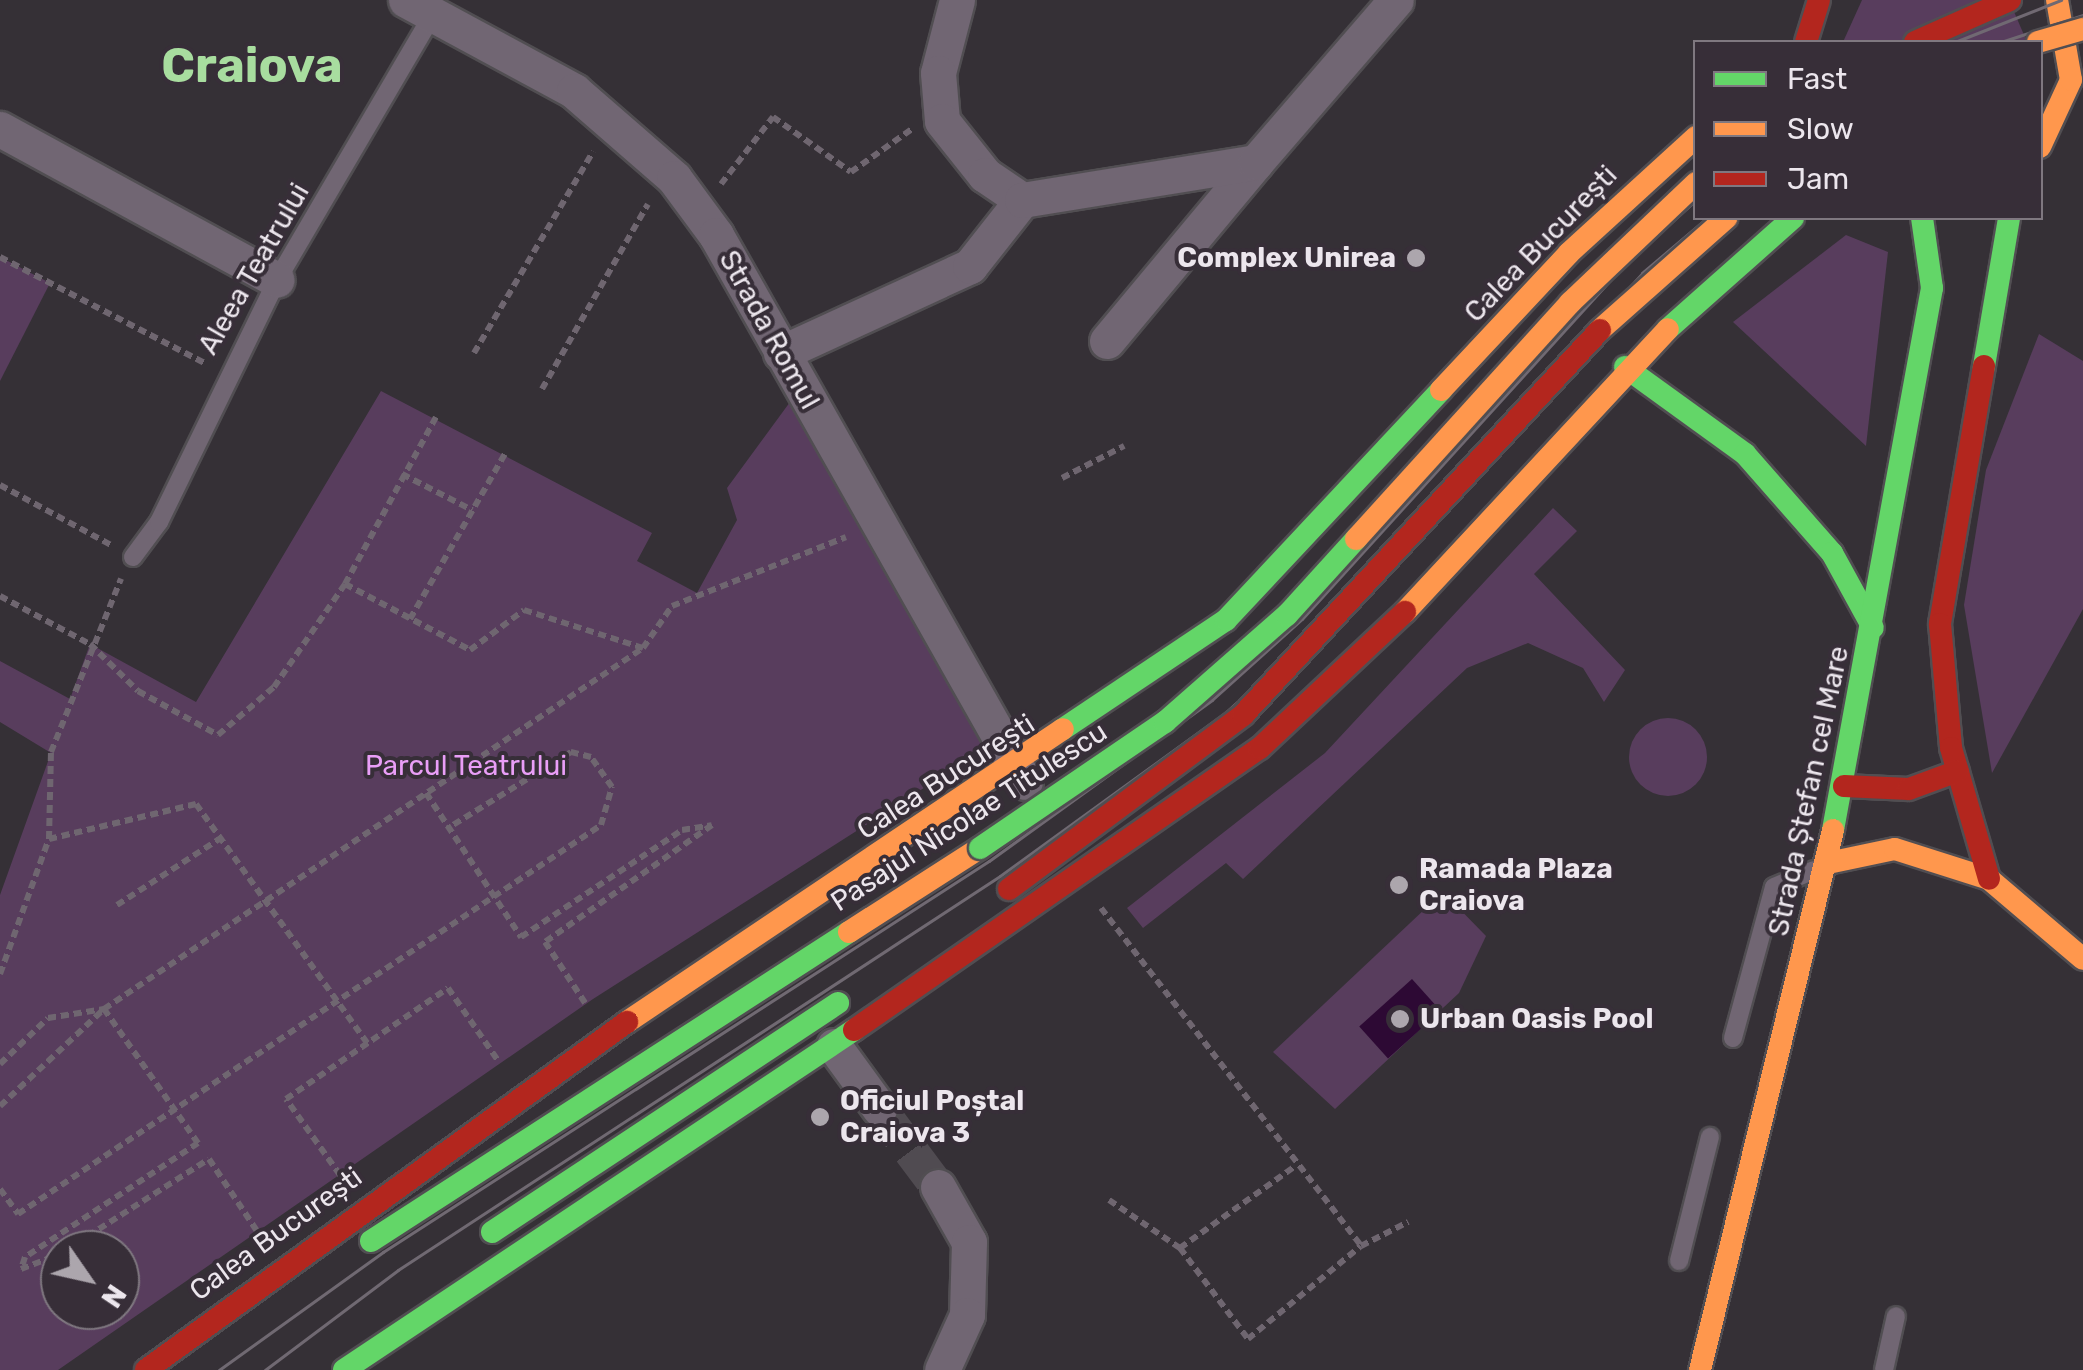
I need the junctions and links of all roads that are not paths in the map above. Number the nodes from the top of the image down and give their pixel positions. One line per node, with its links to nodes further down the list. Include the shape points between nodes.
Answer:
1 (957, 0): 17 (street, via 938,73 942,121 985,175)
2 (1396, 0): 15 (street)
3 (1819, 0): 8 (main road)
4 (2010, 0): 9 (main road)
5 (2057, 0): 11 (main road)
6 (420, 7): 22 (lane, Aleea Teatrului); 24 (street, Strada Romul, via 613,119 699,212)
7 (2083, 29): 10 (main road, bridge)
8 (1807, 40)
9 (1920, 40)
10 (2043, 41)
11 (2077, 77): 14 (main road)
12 (0, 129): 22 (street)
13 (1693, 140): 28 (main road, Calea București, via 1569,253 1226,620)
14 (2043, 140)
15 (1256, 162): 17 (street); 23 (street)
16 (1693, 186): 48 (main road, Pasajul Nicolae Titulescu, bridge, via 1570,303 1287,615 1165,722)
17 (1022, 200): 24 (street, via 970,266)
18 (1724, 220): 34 (main road, bridge, via 1620,308 1257,702)
19 (1791, 220): 25 (main road)
20 (1922, 220): 27 (main road, Strada Ștefan cel Mare, via 1932,288)
21 (2009, 220): 29 (main road, via 1944,572 1943,674)
22 (277, 280): 26 (lane, Aleea Teatrului, via 225,374 159,522)
23 (1106, 341)
24 (782, 354): 28 (street, Strada Romul)
25 (1626, 367): 27 (main road, via 1745,454 1832,552); 32 (main road, via 1344,674 1260,748)
26 (132, 556)
27 (1874, 628): 30 (main road, Strada Ștefan cel Mare)
28 (1017, 768): 32 (street, Strada Romul); 47 (main road, Calea București, via 566,1063)
29 (1958, 772): 30 (main road, via 1909,789); 33 (main road)
30 (1844, 786): 31 (main road, Strada Ștefan cel Mare)
31 (1828, 864): 33 (main road, via 1896,850); 37 (lane, via 1774,887); 51 (main road, Strada Ștefan cel Mare)
32 (1079, 879): 38 (main road)
33 (1988, 880): 35 (main road)
34 (1000, 894)
35 (2083, 958)
36 (859, 988): 42 (main road)
37 (1732, 1038)
38 (834, 1046): 39 (street); 49 (main road)
39 (879, 1108)
40 (1710, 1137): 43 (lane)
41 (938, 1187): 50 (street, via 969,1242 966,1315)
42 (477, 1242)
43 (1679, 1260)
44 (1896, 1316): 52 (lane)
45 (367, 1322): 46 (main road)
46 (323, 1358)
47 (146, 1370)
48 (168, 1370)
49 (344, 1370)
50 (942, 1370)
51 (1700, 1370)
52 (1884, 1370)

